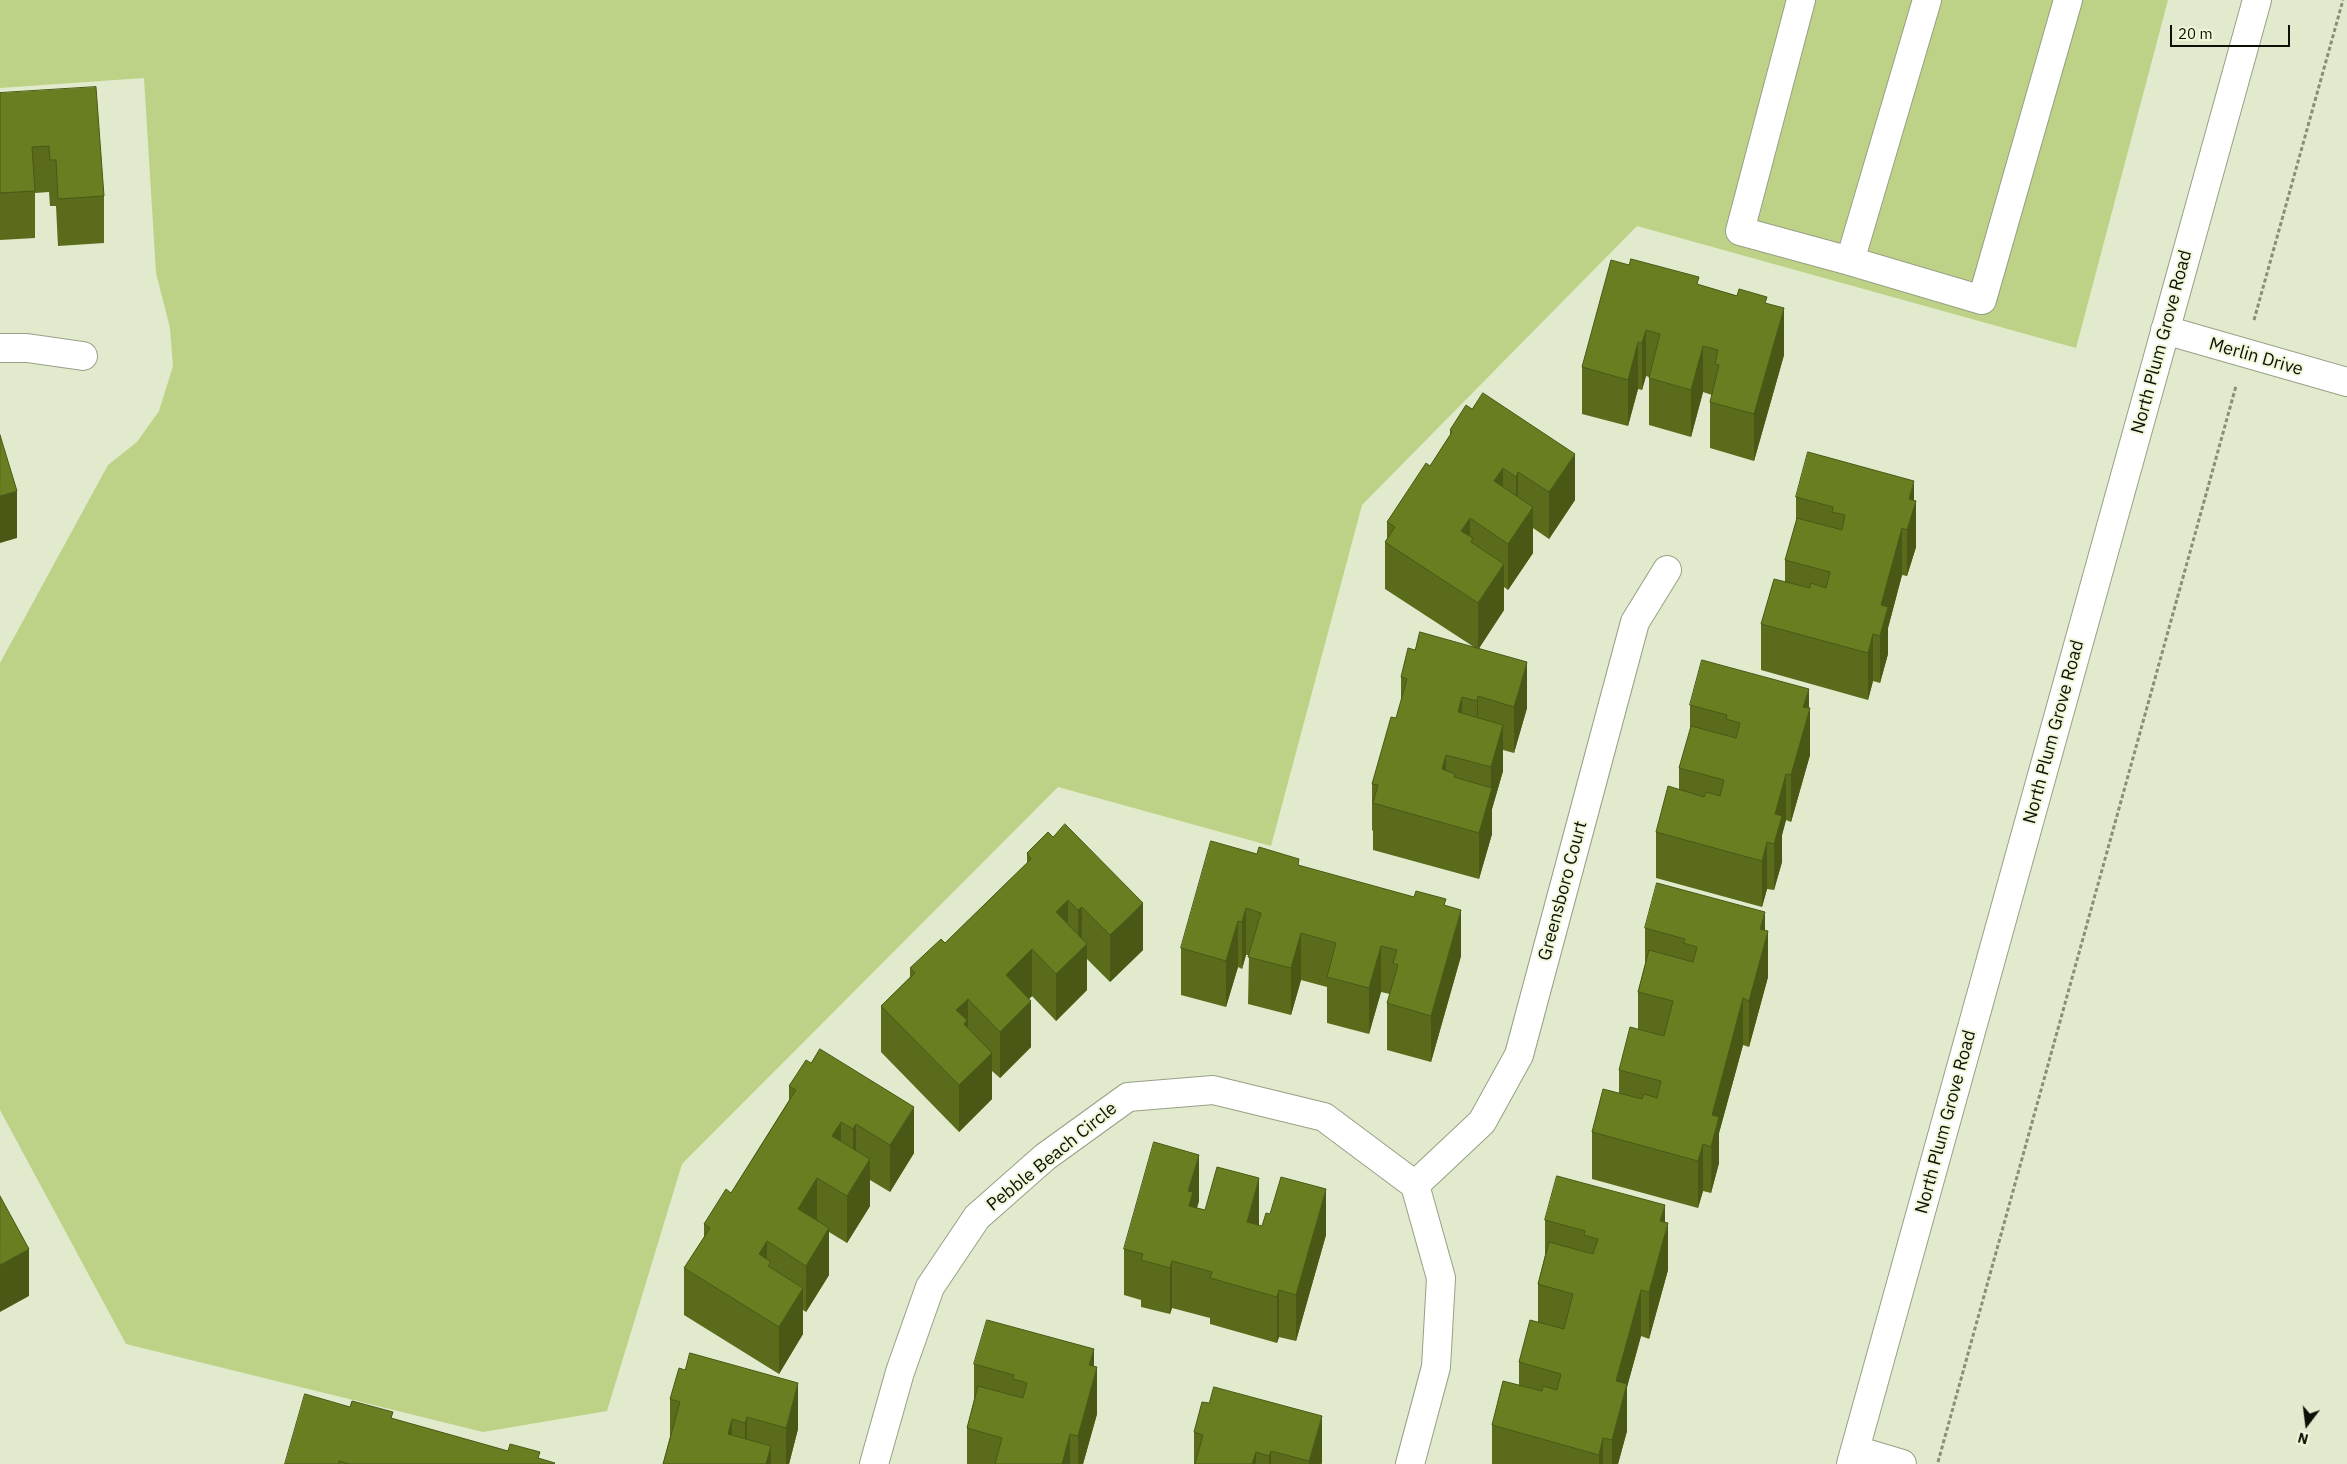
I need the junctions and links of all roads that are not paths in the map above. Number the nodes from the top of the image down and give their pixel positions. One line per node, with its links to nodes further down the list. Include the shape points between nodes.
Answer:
1 (1801, 0): 5 (street, via 1740,231)
2 (1927, 0): 5 (street)
3 (2068, 0): 5 (street, via 1982,300)
4 (2257, 0): 6 (street, North Plum Grove Road)
5 (1850, 261)
6 (2165, 330): 9 (street, Merlin Drive); 12 (street, North Plum Grove Road)
7 (0, 348): 8 (street, via 28,348)
8 (84, 356)
9 (2347, 382)
10 (1667, 570): 11 (street, Greensboro Court, via 1635,622 1519,1055 1482,1122)
11 (1415, 1185): 13 (street, Pebble Beach Circle, via 1324,1117 1213,1090 1128,1097 1045,1158 977,1216 930,1287 900,1372); 14 (street, via 1440,1278 1436,1367)
12 (1853, 1457): 15 (street)
13 (874, 1464)
14 (1410, 1464)
15 (1902, 1464)

